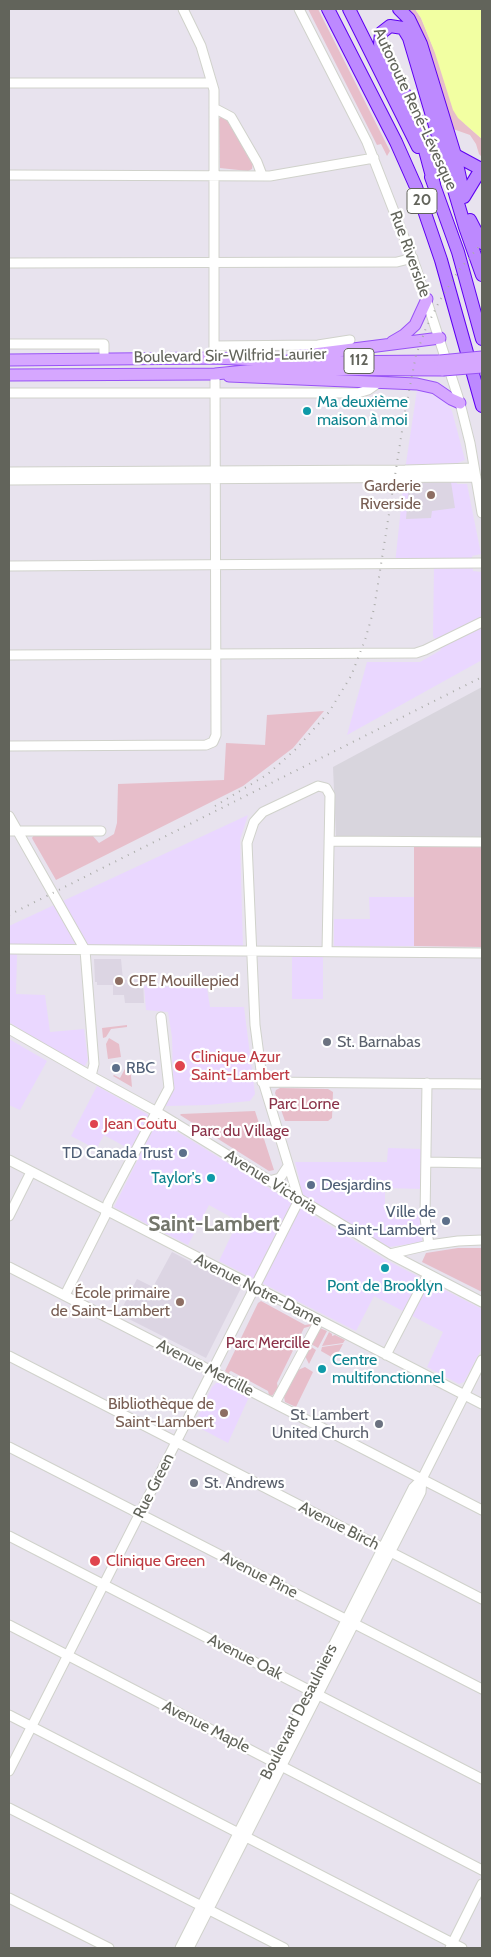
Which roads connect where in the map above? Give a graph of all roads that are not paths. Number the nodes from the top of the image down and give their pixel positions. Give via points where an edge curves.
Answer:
1 (183, 9) edge
2 (299, 9) edge
3 (328, 9) edge
4 (349, 9) edge
5 (399, 9) edge
6 (212, 82) junction
7 (9, 83) edge
8 (214, 108) junction
9 (455, 155) junction
10 (374, 158) junction
11 (9, 175) edge
12 (214, 176) junction
13 (262, 176) junction
14 (434, 184) junction
15 (464, 197) junction
16 (482, 243) edge
17 (413, 258) junction
18 (214, 262) junction
19 (9, 263) edge
20 (482, 275) edge
21 (427, 299) junction
22 (440, 338) junction
23 (482, 339) edge
24 (350, 340) dead end
25 (9, 344) edge
26 (386, 345) junction
27 (214, 346) junction
28 (482, 357) edge
29 (214, 358) junction
30 (104, 359) junction
31 (276, 359) junction
32 (9, 360) edge
33 (442, 366) junction
34 (482, 367) edge
35 (322, 371) junction
36 (184, 374) junction
37 (214, 374) junction
38 (9, 375) edge
39 (267, 378) junction
40 (378, 383) junction
41 (214, 392) junction
42 (9, 393) edge
43 (460, 403) junction
44 (482, 406) edge
45 (9, 472) edge
46 (475, 472) junction
47 (214, 475) junction
48 (9, 480) edge
49 (482, 513) edge
50 (482, 563) edge
51 (215, 564) junction
52 (9, 566) edge
53 (482, 622) edge
54 (9, 655) edge
55 (216, 655) junction
56 (9, 746) edge
57 (9, 816) edge
58 (12, 831) edge
59 (101, 831) dead end
60 (329, 841) junction
61 (482, 842) edge
62 (9, 949) edge
63 (85, 950) junction
64 (251, 951) junction
65 (327, 952) junction
66 (482, 953) edge
67 (161, 1017) dead end
68 (9, 1029) edge
69 (90, 1076) junction
70 (262, 1082) junction
71 (427, 1083) junction
72 (482, 1084) edge
73 (157, 1112) junction
74 (9, 1160) edge
75 (426, 1162) junction
76 (482, 1163) edge
77 (288, 1166) junction
78 (32, 1172) junction
79 (269, 1181) junction
80 (299, 1200) junction
81 (106, 1212) junction
82 (9, 1216) edge
83 (482, 1240) edge
84 (429, 1245) junction
85 (390, 1254) junction
86 (9, 1267) edge
87 (428, 1274) junction
88 (254, 1288) junction
89 (65, 1294) junction
90 (482, 1302) edge
91 (319, 1320) junction
92 (386, 1355) junction
93 (9, 1356) edge
94 (482, 1360) edge
95 (212, 1371) junction
96 (465, 1396) junction
97 (275, 1403) junction
98 (482, 1404) edge
99 (176, 1442) junction
100 (9, 1447) edge
101 (422, 1479) junction
102 (482, 1510) edge
103 (140, 1514) junction
104 (9, 1536) edge
105 (386, 1550) junction
106 (104, 1585) junction
107 (482, 1599) edge
108 (350, 1622) junction
109 (9, 1625) edge
110 (68, 1655) junction
111 (482, 1689) edge
112 (314, 1692) junction
113 (9, 1715) edge
114 (32, 1727) junction
115 (278, 1764) junction
116 (9, 1772) edge
117 (482, 1779) edge
118 (9, 1808) edge
119 (242, 1835) junction
120 (482, 1870) edge
121 (482, 1884) edge
122 (9, 1898) edge
123 (205, 1908) junction
124 (452, 1946) edge
125 (109, 1948) edge
126 (180, 1948) edge
127 (189, 1948) edge
128 (284, 1948) edge
129 (462, 1948) edge

1 - 6 street via 201,46
2 - 10 street, Rue Riverside
3 - 44 highway, Autoroute René-Lévesque / 20 via 416,188 441,260
4 - 14 highway, Autoroute René-Lévesque / 20
5 - 9 highway via 409,19 421,44
6 - 7 street
6 - 8 street
8 - 12 street
8 - 13 street via 231,117
9 - 15 highway
9 - 15 highway via 480,170
10 - 13 street
10 - 17 street, Rue Riverside
11 - 12 street
12 - 13 street
12 - 18 street
14 - 20 highway via 416,117 380,44 381,33 390,26 403,28 410,38
14 - 23 highway, Autoroute René-Lévesque / 20 via 458,252
15 - 16 highway via 470,222
17 - 18 street via 400,262
17 - 21 street, Rue Riverside
18 - 19 street
18 - 27 street
21 - 22 street, Rue Riverside
21 - 26 main road via 410,330
22 - 26 main road
22 - 43 street, Rue Riverside
24 - 27 street via 318,345
25 - 30 street via 104,344
26 - 31 main road
27 - 29 street
28 - 33 main road, Boulevard Sir-Wilfrid-Laurier / 112, bridge
29 - 30 main road, Boulevard Sir-Wilfrid-Laurier / 112
29 - 31 main road, Boulevard Sir-Wilfrid-Laurier / 112
29 - 36 main road via 209,365
30 - 32 main road, Boulevard Sir-Wilfrid-Laurier / 112
31 - 33 main road, Boulevard Sir-Wilfrid-Laurier / 112
33 - 34 main road, Boulevard Sir-Wilfrid-Laurier / 112, bridge
33 - 35 main road, Boulevard Sir-Wilfrid-Laurier / 112
35 - 37 main road, Boulevard Sir-Wilfrid-Laurier / 112 via 247,370
35 - 39 main road
36 - 37 main road, Boulevard Sir-Wilfrid-Laurier / 112
36 - 38 main road, Boulevard Sir-Wilfrid-Laurier / 112
37 - 39 main road
37 - 41 street
39 - 40 main road
40 - 41 street via 362,393
40 - 43 main road via 426,386
41 - 42 street
41 - 47 street
43 - 46 street, Rue Riverside
45 - 47 street
46 - 47 street
46 - 49 street, Rue Riverside
47 - 48 street
47 - 51 street
50 - 51 street
51 - 52 street
51 - 55 street
53 - 55 street via 416,653
54 - 55 street
55 - 56 street via 216,735 213,742 206,745
57 - 58 street
58 - 59 street
58 - 63 street via 20,834
60 - 61 street
60 - 64 street via 330,795 326,788 311,788 281,802 263,812 254,822 247,843
60 - 65 street
62 - 63 street
63 - 64 street
63 - 69 street via 94,1064
64 - 65 street
64 - 70 street
65 - 66 street
67 - 73 street via 168,1088
68 - 69 street, Avenue Victoria
69 - 73 street, Avenue Victoria
70 - 71 street
70 - 77 street
71 - 72 street
71 - 75 street
73 - 79 street, Avenue Victoria
73 - 81 street
74 - 78 street, Avenue Notre-Dame
75 - 76 street
75 - 84 street via 425,1218
77 - 79 street via 280,1178
77 - 80 street
78 - 81 street, Avenue Notre-Dame
78 - 82 street
79 - 80 street, Avenue Victoria
80 - 85 street, Avenue Victoria
80 - 88 street, Rue Green
81 - 88 street, Avenue Notre-Dame
81 - 89 street
83 - 84 street
84 - 85 street
85 - 87 street, Avenue Victoria
86 - 89 street, Avenue Mercille
87 - 90 street, Avenue Victoria
87 - 92 street
88 - 91 street, Avenue Notre-Dame
88 - 95 street, Rue Green
89 - 95 street, Avenue Mercille
91 - 92 street, Avenue Notre-Dame
91 - 97 street
92 - 96 street, Avenue Notre-Dame
93 - 99 street, Avenue Birch
94 - 96 street, Boulevard Desaulniers
95 - 97 street, Avenue Mercille
95 - 99 street, Rue Green
96 - 98 street, Avenue Notre-Dame
96 - 101 street, Boulevard Desaulniers
97 - 101 street, Avenue Mercille
99 - 103 street, Rue Green
99 - 105 street, Avenue Birch
100 - 103 street, Avenue Pine
101 - 102 street, Avenue Mercille
101 - 105 street, Boulevard Desaulniers via 413,1488
103 - 106 street, Rue Green
103 - 108 street, Avenue Pine
104 - 106 street, Avenue Oak
105 - 107 street, Avenue Birch
105 - 108 street, Boulevard Desaulniers
106 - 110 street, Rue Green
106 - 112 street, Avenue Oak
108 - 111 street, Avenue Pine
108 - 112 street, Boulevard Desaulniers
109 - 110 street, Avenue Maple
110 - 114 street, Rue Green
110 - 115 street, Avenue Maple
112 - 115 street, Boulevard Desaulniers
112 - 117 street, Avenue Oak
113 - 114 street
114 - 116 street, Rue Green
114 - 119 street
115 - 119 street, Boulevard Desaulniers
115 - 120 street, Avenue Maple
118 - 123 street
119 - 123 street, Boulevard Desaulniers
119 - 124 street
121 - 124 street
122 - 125 street
123 - 126 street, Boulevard Desaulniers
123 - 127 street, Boulevard Desaulniers
123 - 128 street
124 - 129 street

